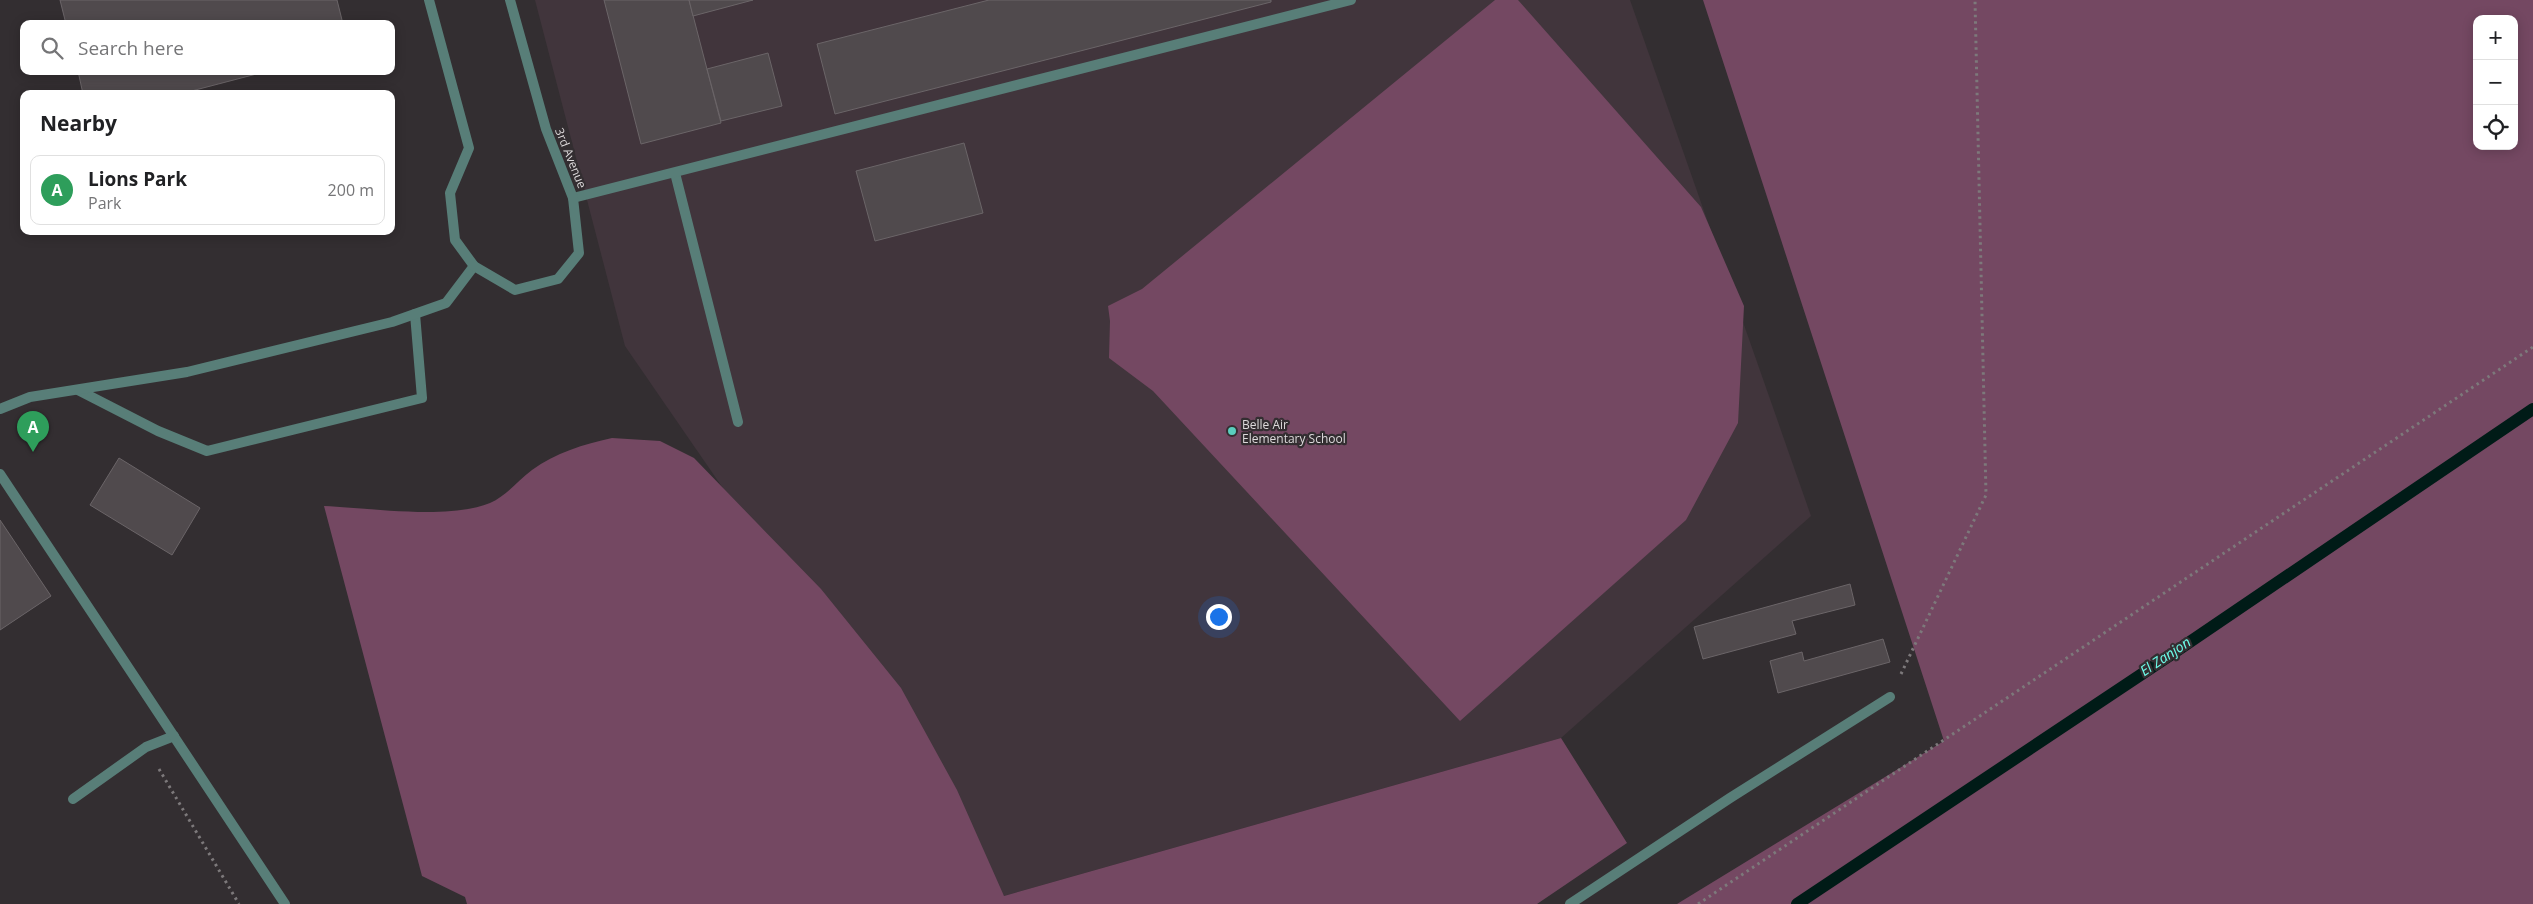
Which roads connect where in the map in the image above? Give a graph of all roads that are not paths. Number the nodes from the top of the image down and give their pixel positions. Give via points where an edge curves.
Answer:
1 (429, 0) edge
2 (510, 0) edge
3 (1351, 0) edge
4 (675, 173) junction
5 (573, 198) junction
6 (474, 266) junction
7 (416, 314) junction
8 (78, 390) junction
9 (0, 409) edge
10 (738, 422) dead end
11 (0, 474) edge
12 (1890, 698) road end
13 (174, 736) junction
14 (73, 798) dead end
15 (285, 904) edge
16 (1570, 904) edge

1 - 6 street, 3rd Avenue via 469,148 450,193 454,240
2 - 5 street, 3rd Avenue via 546,130
3 - 4 street
4 - 5 street
4 - 10 street
5 - 6 street, 3rd Avenue via 579,253 558,279 515,290
6 - 7 street via 446,303
7 - 8 street via 187,372
7 - 8 street via 422,398 207,451 158,431
8 - 9 street via 30,397
11 - 13 street
12 - 16 street via 1730,798
13 - 14 street via 146,747
13 - 15 street

